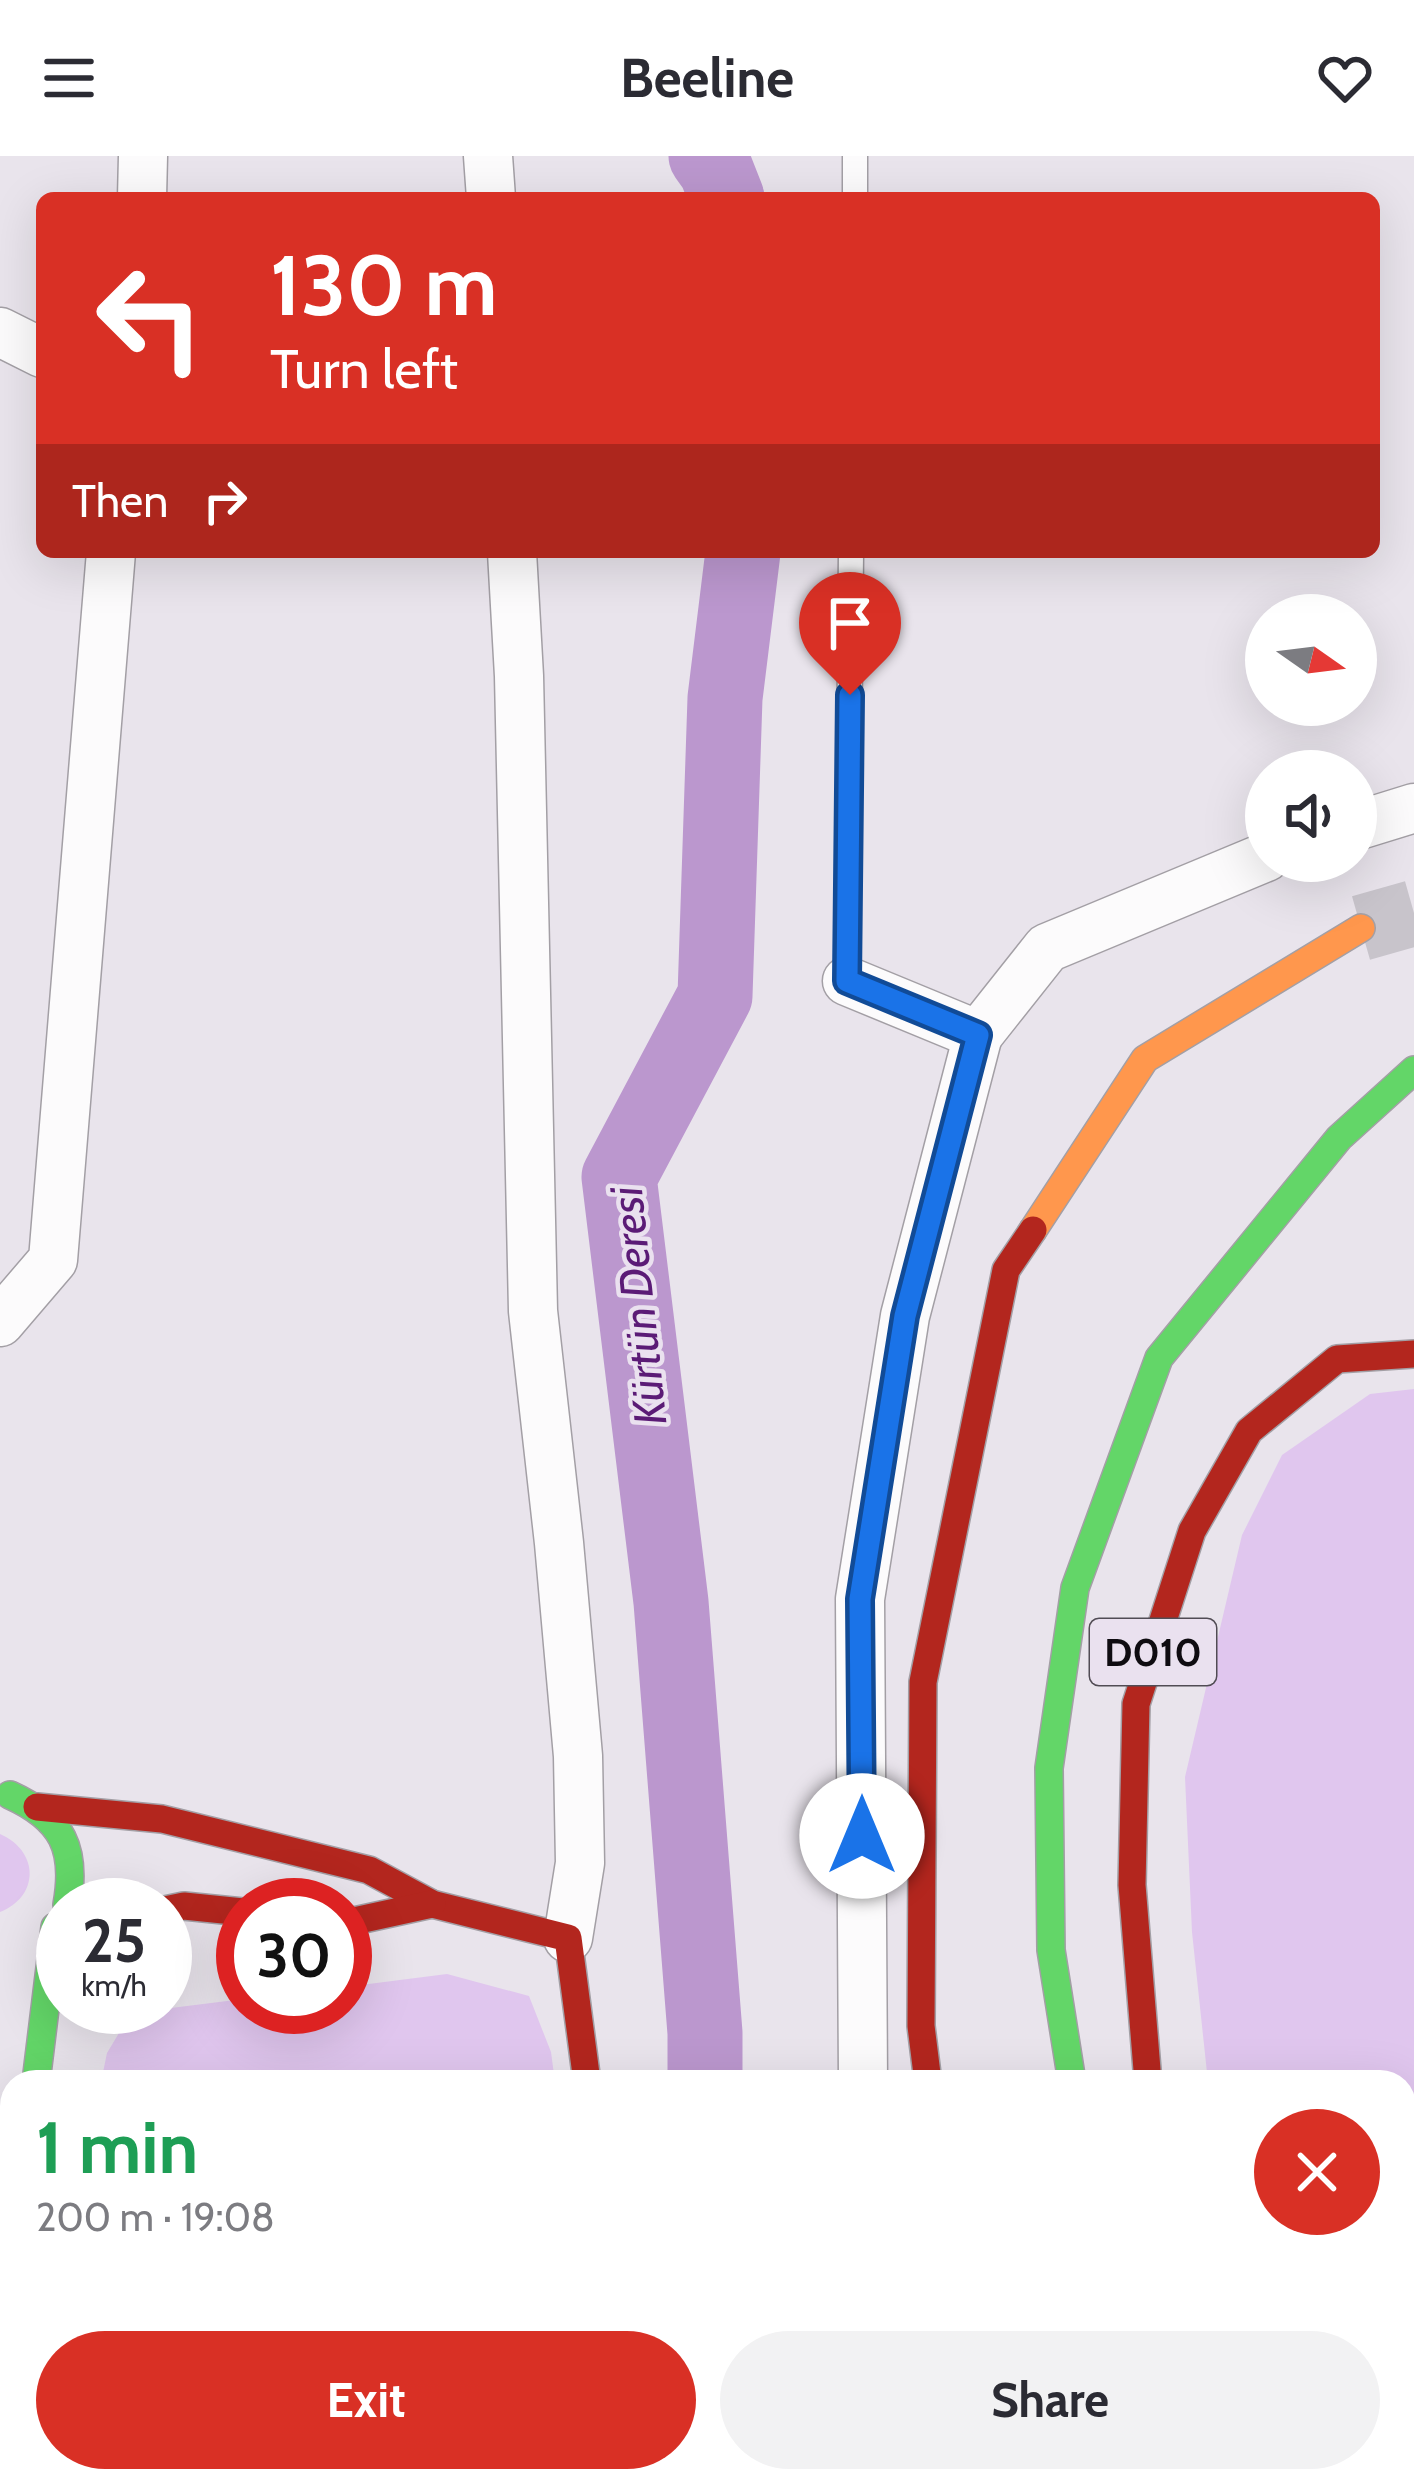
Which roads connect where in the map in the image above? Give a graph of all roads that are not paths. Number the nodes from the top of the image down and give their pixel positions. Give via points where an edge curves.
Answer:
1 (142, 156) edge
2 (488, 156) edge
3 (855, 156) edge
4 (142, 192) edge
5 (491, 192) edge
6 (855, 192) edge
7 (0, 332) edge
8 (36, 350) edge
9 (112, 558) edge
10 (512, 558) edge
11 (851, 558) edge
12 (1414, 808) edge
13 (1377, 819) edge
14 (1245, 866) edge
15 (1361, 928) tunnel mouth
16 (847, 981) joint
17 (978, 1035) junction
18 (1414, 1070) edge
19 (0, 1322) edge
20 (1414, 1354) edge
21 (0, 1794) edge
22 (37, 1807) junction
23 (74, 1878) edge
24 (432, 1904) junction
25 (372, 1917) edge
26 (568, 1938) junction
27 (36, 1944) edge
28 (22, 1951) dead end
29 (44, 2034) edge
30 (38, 2070) edge
31 (585, 2070) edge
32 (863, 2070) edge
33 (926, 2070) edge
34 (1070, 2070) edge
35 (1147, 2070) edge

1 - 4 street
2 - 5 street
3 - 6 lane
7 - 8 street
9 - 19 street via 53,1260
10 - 26 street via 533,1311 578,1756 580,1863
11 - 16 lane
12 - 13 street
14 - 17 street via 1047,948
15 - 33 main road via 1145,1059 1006,1270 923,1682
16 - 17 street
17 - 32 street via 905,1316 860,1599
18 - 34 main road via 1340,1138 1160,1358 1075,1588 1049,1768 1051,1950
20 - 35 main road, D010 via 1337,1359 1249,1432 1192,1531 1136,1704 1132,1885
21 - 22 main road
22 - 23 main road via 70,1850
22 - 24 main road via 162,1820 346,1864
24 - 25 main road
24 - 26 main road
26 - 31 main road
27 - 28 main road
29 - 30 main road

